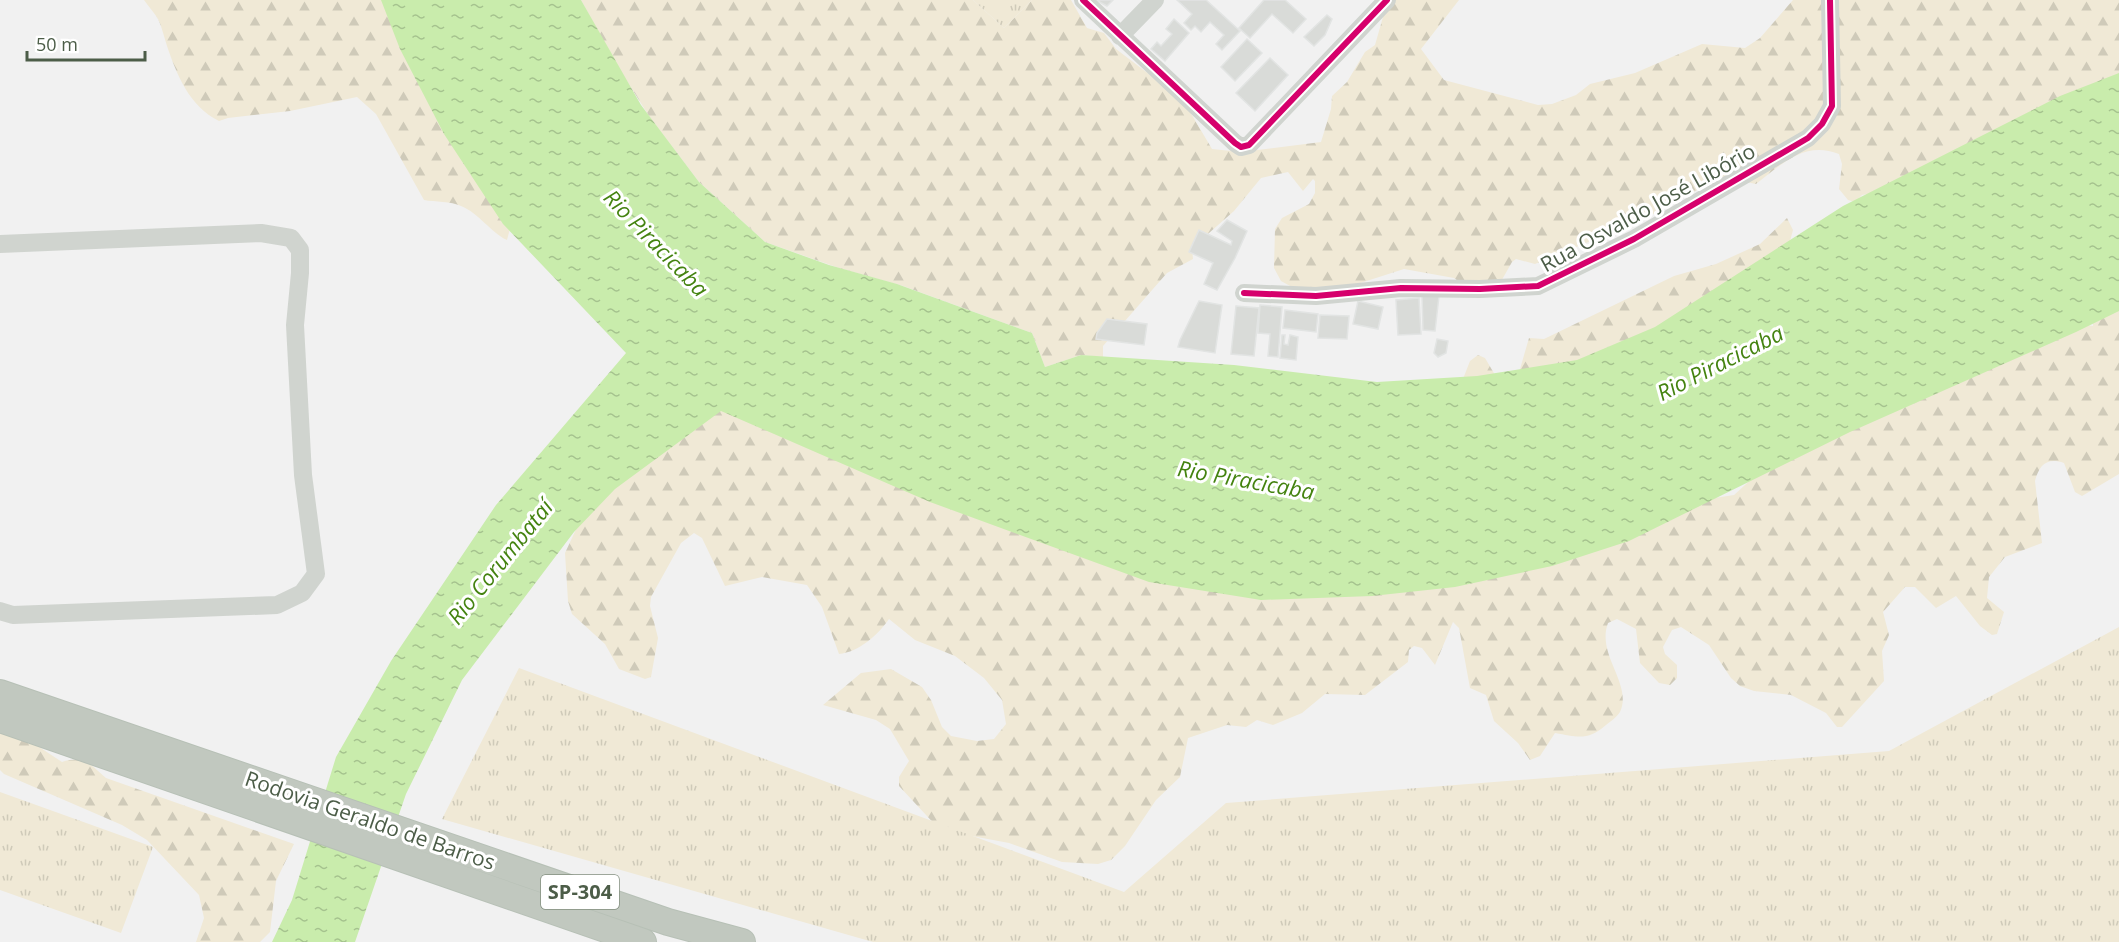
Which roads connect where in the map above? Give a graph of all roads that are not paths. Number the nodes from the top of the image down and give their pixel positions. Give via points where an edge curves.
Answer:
1 (1083, 0) edge
2 (1155, 0) edge
3 (1387, 0) edge
4 (1830, 0) edge
5 (1120, 36) junction
6 (0, 244) edge
7 (1244, 293) dead end
8 (0, 611) edge
9 (0, 693) edge
10 (0, 719) edge
11 (272, 801) junction
12 (643, 942) edge
13 (742, 942) edge

1 - 5 street
2 - 5 street
3 - 5 street via 1249,145 1241,147
4 - 7 street, Rua Osvaldo José Libório via 1832,106 1822,124 1808,138 1634,239 1538,286 1401,288 1316,296
6 - 8 street via 261,233 291,238 300,250 295,325 303,476 316,574 302,593 277,605 13,615
9 - 11 highway, Rodovia Geraldo de Barros / SP-304
10 - 11 highway, Rodovia Geraldo de Barros / SP-304
11 - 12 highway, Rodovia Geraldo de Barros / SP-304 via 411,862
11 - 13 highway, Rodovia Geraldo de Barros / SP-304 via 419,837 668,922

